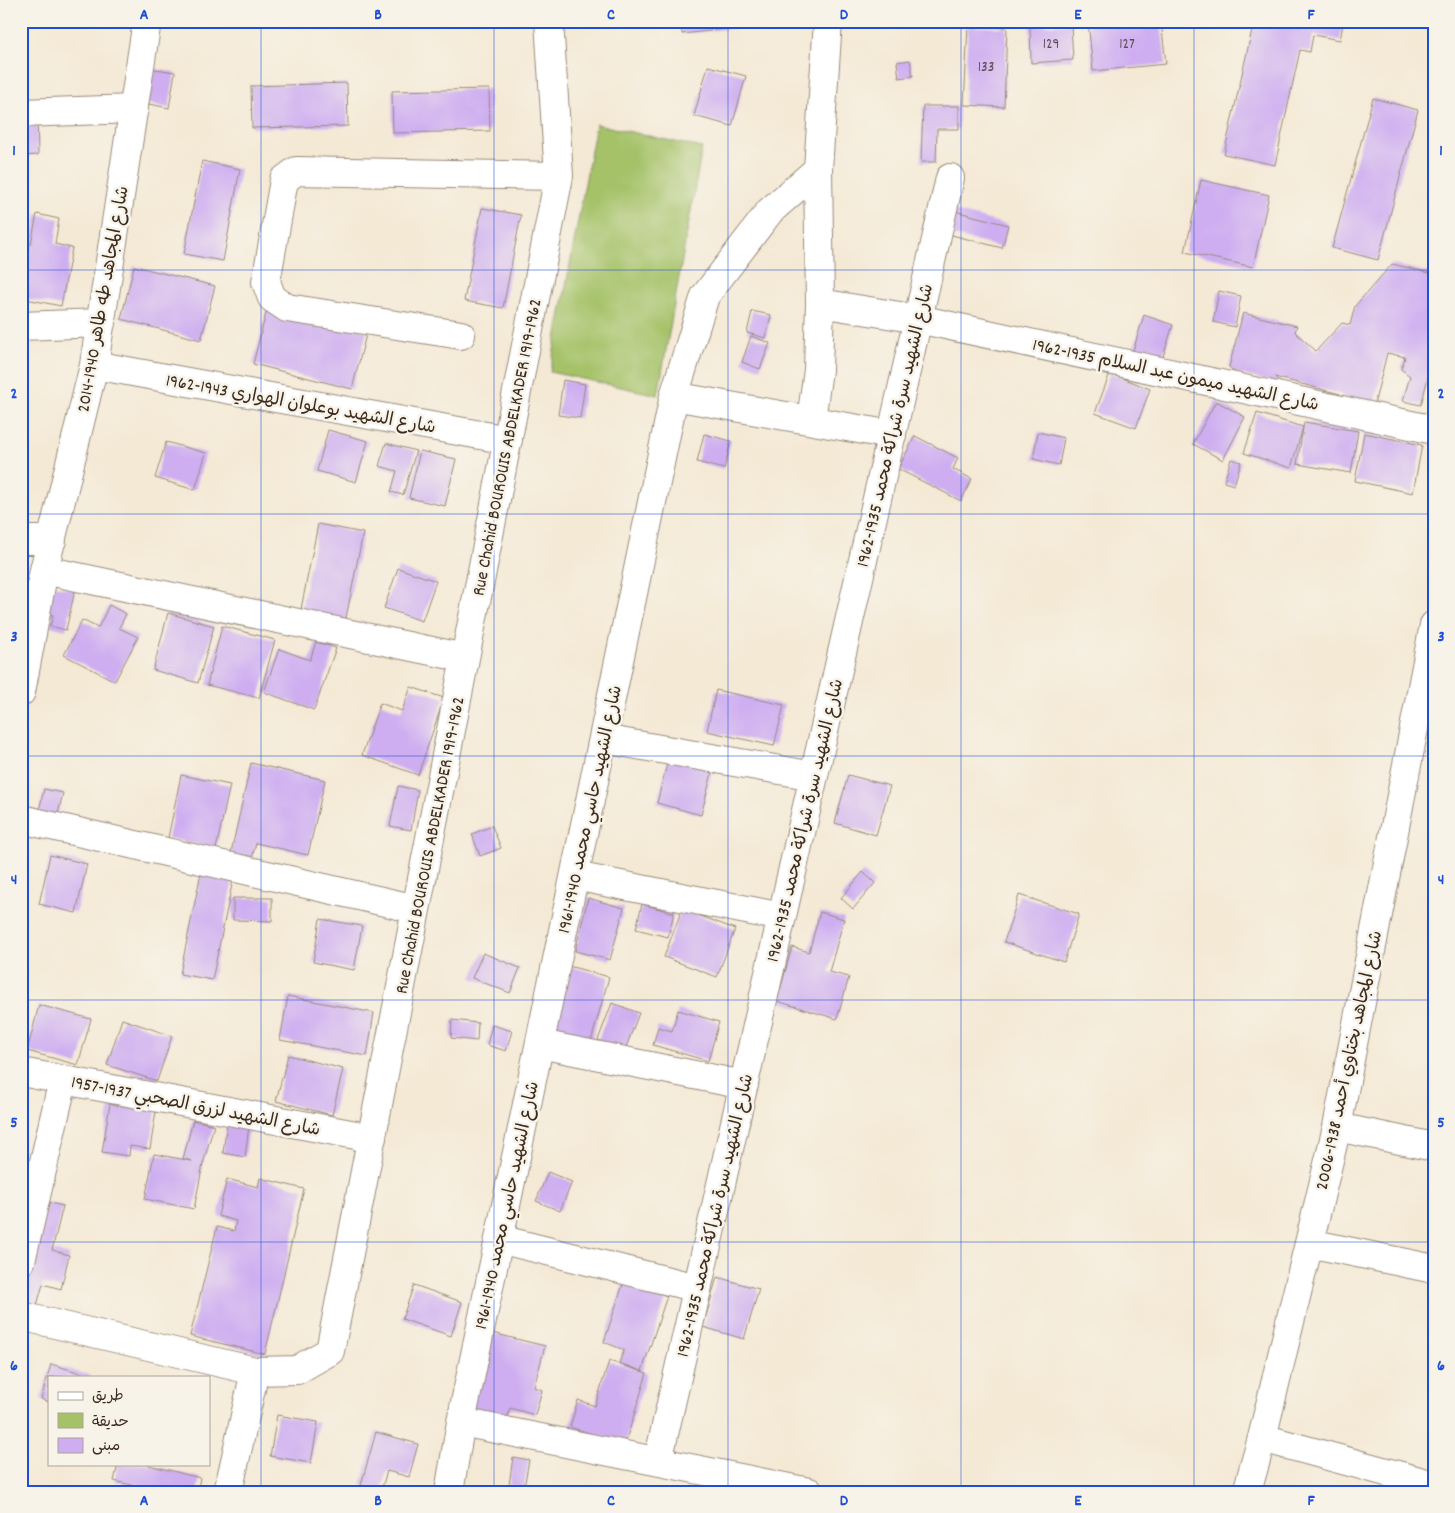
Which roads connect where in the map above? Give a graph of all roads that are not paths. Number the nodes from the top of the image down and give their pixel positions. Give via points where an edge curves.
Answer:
1 (147, 21) edge
2 (549, 21) edge
3 (828, 21) edge
4 (134, 109) junction
5 (21, 113) edge
6 (818, 169) junction
7 (559, 176) junction
8 (950, 178) dead end
9 (820, 303) junction
10 (918, 319) junction
11 (101, 323) junction
12 (21, 326) edge
13 (461, 335) dead end
14 (94, 365) junction
15 (674, 396) junction
16 (811, 420) junction
17 (1434, 430) edge
18 (892, 434) junction
19 (508, 440) junction
20 (21, 540) edge
21 (52, 540) junction
22 (44, 570) junction
23 (1434, 625) edge
24 (466, 658) junction
25 (21, 692) edge
26 (603, 739) junction
27 (814, 776) junction
28 (21, 819) edge
29 (575, 876) junction
30 (416, 908) junction
31 (782, 917) junction
32 (540, 1044) junction
33 (21, 1072) edge
34 (63, 1080) junction
35 (744, 1085) junction
36 (1337, 1127) junction
37 (372, 1138) junction
38 (1434, 1147) edge
39 (499, 1239) junction
40 (1309, 1243) junction
41 (21, 1261) edge
42 (1434, 1270) edge
43 (697, 1288) junction
44 (21, 1316) edge
45 (255, 1371) junction
46 (461, 1422) junction
47 (1262, 1438) junction
48 (658, 1462) junction
49 (1434, 1485) edge
50 (796, 1491) edge
51 (228, 1492) edge
52 (449, 1492) edge
53 (1247, 1492) edge

1 - 4 street, شارع المجاهد طه طاهر 1940-2014
2 - 7 street, Rue Chahid BOUROUIS ABDELKADER 1919-1962
3 - 6 street
4 - 5 street
4 - 11 street, شارع المجاهد طه طاهر 1940-2014
6 - 9 street
6 - 15 street, شارع الشهيد حاسي محمد 1940-1961 via 770,211 705,296
7 - 13 street via 296,171 284,180 266,282 272,298 287,308
7 - 19 street, Rue Chahid BOUROUIS ABDELKADER 1919-1962
8 - 10 street, شارع الشهيد سرة شراكة محمد 1935-1962
9 - 10 street, شارع الشهيد ميمون عبد السلام 1935-1962
9 - 16 street via 818,370
10 - 17 street, شارع الشهيد ميمون عبد السلام 1935-1962
10 - 18 street, شارع الشهيد سرة شراكة محمد 1935-1962
11 - 12 street
11 - 14 street, شارع المجاهد طه طاهر 1940-2014
14 - 19 street, شارع الشهيد بوعلوان الهواري 1943-1962
14 - 21 street, شارع المجاهد طه طاهر 1940-2014
15 - 16 street
15 - 26 street, شارع الشهيد حاسي محمد 1940-1961
16 - 18 street
18 - 27 street, شارع الشهيد سرة شراكة محمد 1935-1962
19 - 24 street, Rue Chahid BOUROUIS ABDELKADER 1919-1962
20 - 21 street
21 - 22 street, شارع المجاهد طه طاهر 1940-2014
22 - 24 street
22 - 25 street, شارع المجاهد طه طاهر 1940-2014
23 - 36 street, شارع المجاهد بختاوي أحمد 1938-2006
24 - 30 street, Rue Chahid BOUROUIS ABDELKADER 1919-1962
26 - 27 street
26 - 29 street, شارع الشهيد حاسي محمد 1940-1961
27 - 31 street, شارع الشهيد سرة شراكة محمد 1935-1962
28 - 30 street
29 - 31 street
29 - 32 street, شارع الشهيد حاسي محمد 1940-1961
30 - 37 street, Rue Chahid BOUROUIS ABDELKADER 1919-1962
31 - 35 street, شارع الشهيد سرة شراكة محمد 1935-1962
32 - 35 street
32 - 39 street, شارع الشهيد حاسي محمد 1940-1961
33 - 34 street, شارع الشهيد لزرق الصحبي 1937-1957
34 - 37 street, شارع الشهيد لزرق الصحبي 1937-1957
34 - 41 street
35 - 43 street, شارع الشهيد سرة شراكة محمد 1935-1962
36 - 38 street
36 - 40 street, شارع المجاهد بختاوي أحمد 1938-2006
37 - 45 street, Rue Chahid BOUROUIS ABDELKADER 1919-1962 via 330,1351 297,1370
39 - 43 street
39 - 46 street, شارع الشهيد حاسي محمد 1940-1961
40 - 42 street
40 - 47 street, شارع المجاهد بختاوي أحمد 1938-2006
43 - 48 street, شارع الشهيد سرة شراكة محمد 1935-1962
44 - 45 street, Rue Chahid BOUROUIS ABDELKADER 1919-1962
45 - 51 street
46 - 48 street
46 - 52 street, شارع الشهيد حاسي محمد 1940-1961
47 - 49 street
47 - 53 street, شارع المجاهد بختاوي أحمد 1938-2006
48 - 50 street

